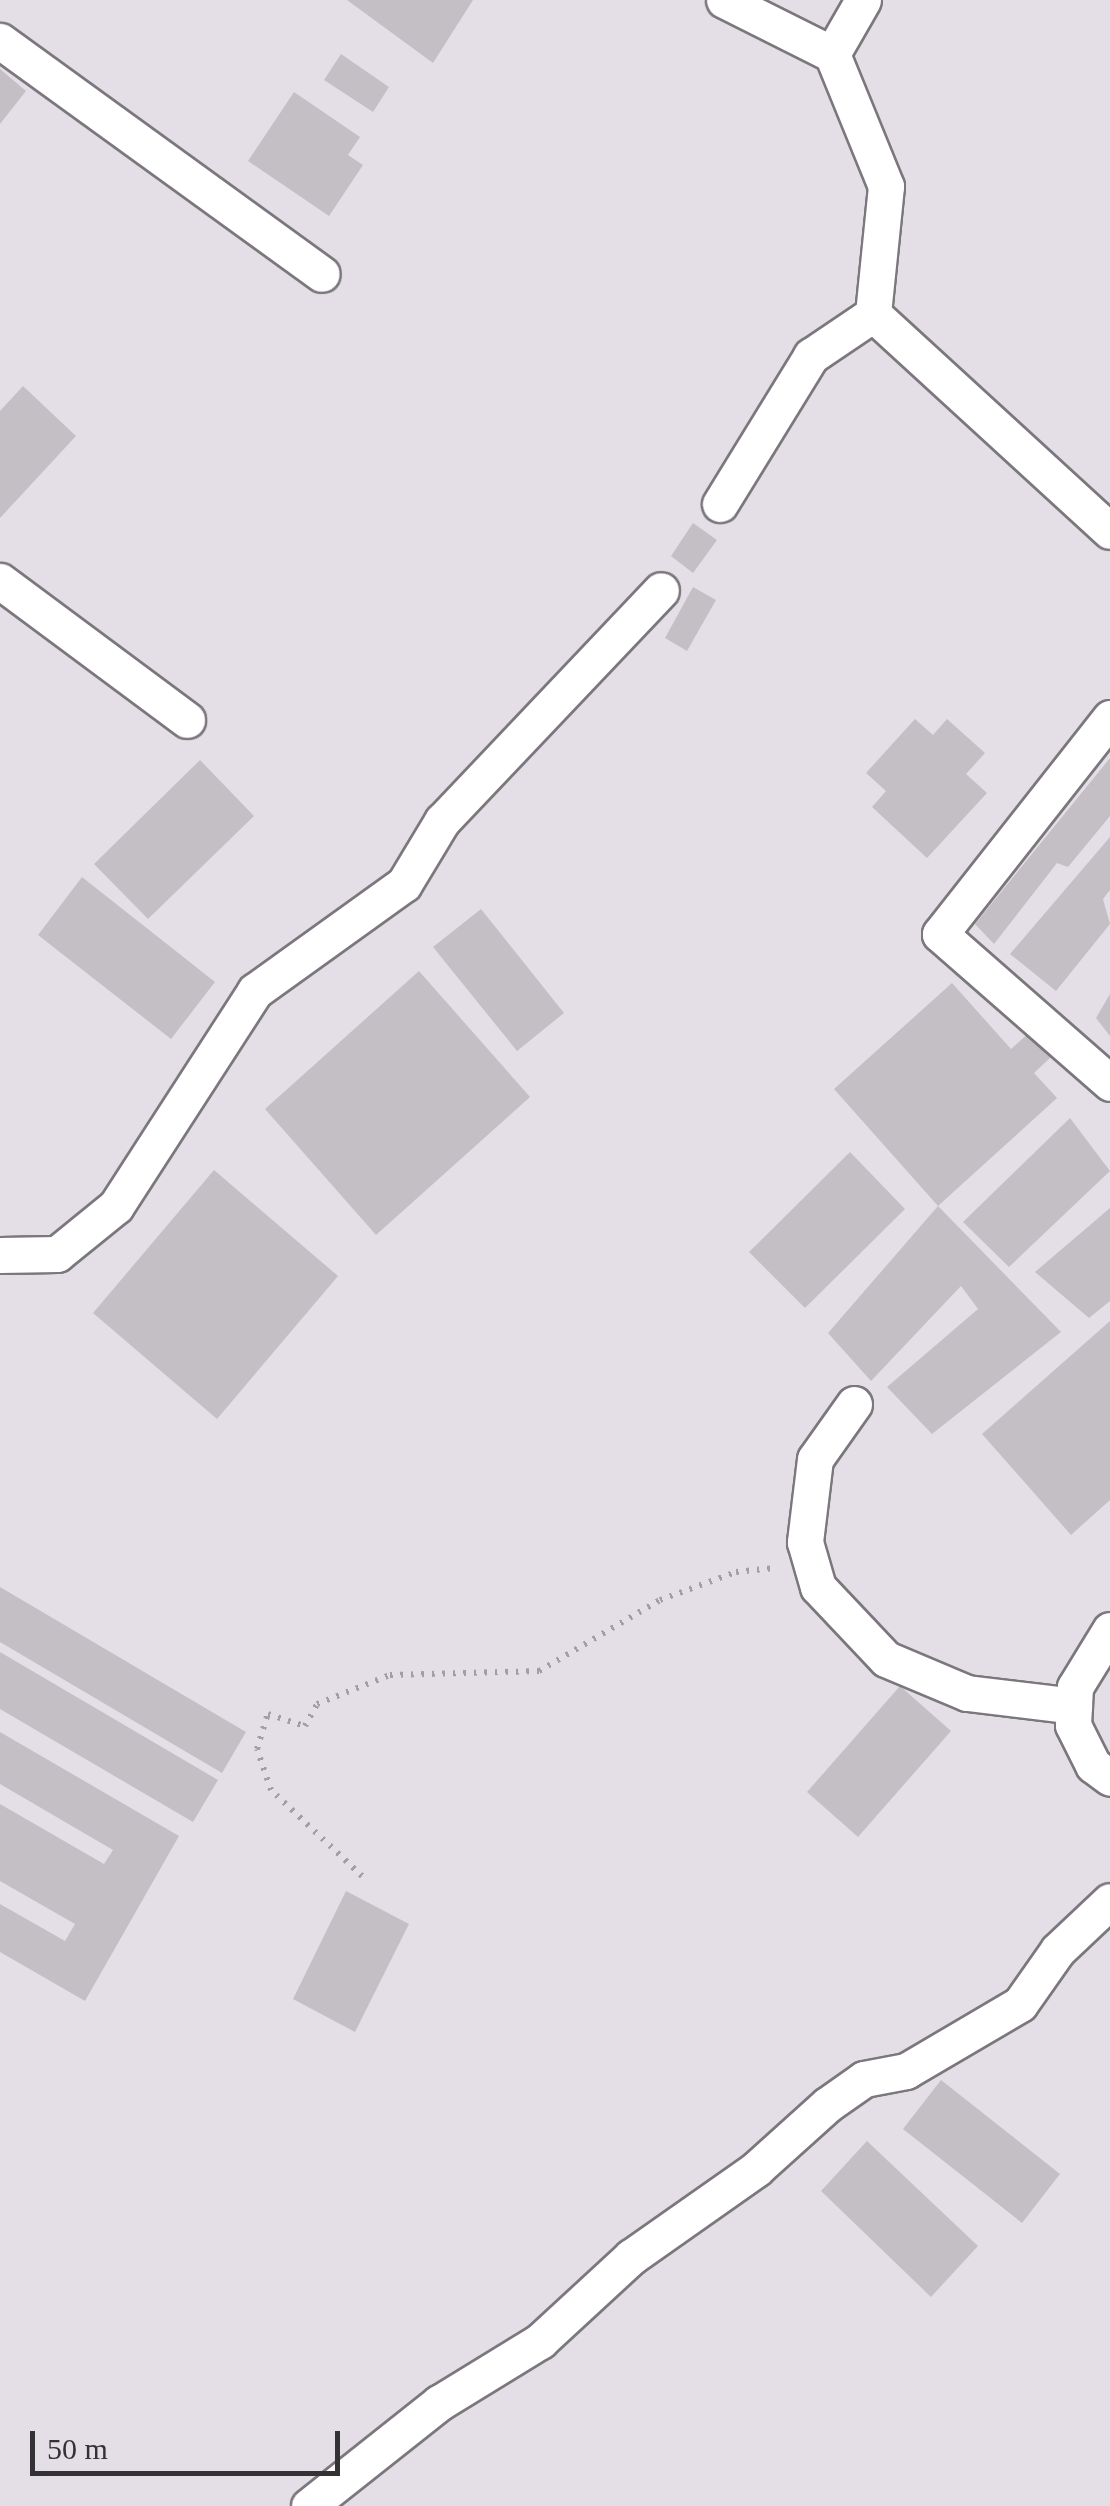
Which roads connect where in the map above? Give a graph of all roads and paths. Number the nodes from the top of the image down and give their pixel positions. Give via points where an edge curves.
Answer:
1 (724, 0) edge
2 (864, 0) edge
3 (0, 41) edge
4 (832, 54) junction
5 (322, 274) dead end
6 (874, 314) junction
7 (720, 504) dead end
8 (1110, 530) edge
9 (0, 581) edge
10 (661, 590) dead end
11 (1110, 718) edge
12 (187, 720) dead end
13 (1110, 1083) edge
14 (0, 1255) edge
15 (854, 1404) dead end
16 (812, 1564) junction
17 (1110, 1630) edge
18 (1074, 1706) junction
19 (1110, 1778) edge
20 (362, 1876) dead end
21 (1110, 1901) edge
22 (308, 2506) edge

1 - 4 street
2 - 4 street
3 - 5 street
4 - 6 street via 886,186
6 - 7 street via 811,356
6 - 8 street
9 - 12 street
10 - 14 street via 442,821 404,884 255,991 116,1206 57,1254
11 - 13 street via 940,934
15 - 16 street via 815,1459 805,1542
16 - 18 street via 818,1587 886,1659 967,1693
16 - 20 path via 736,1572 660,1600 539,1671 390,1675 317,1704 305,1726 268,1714 257,1749 271,1790
17 - 18 street via 1075,1687
18 - 19 street via 1086,1751
21 - 22 street via 1058,1950 1020,2004 906,2071 864,2080 827,2106 756,2169 631,2257 540,2341 439,2403

